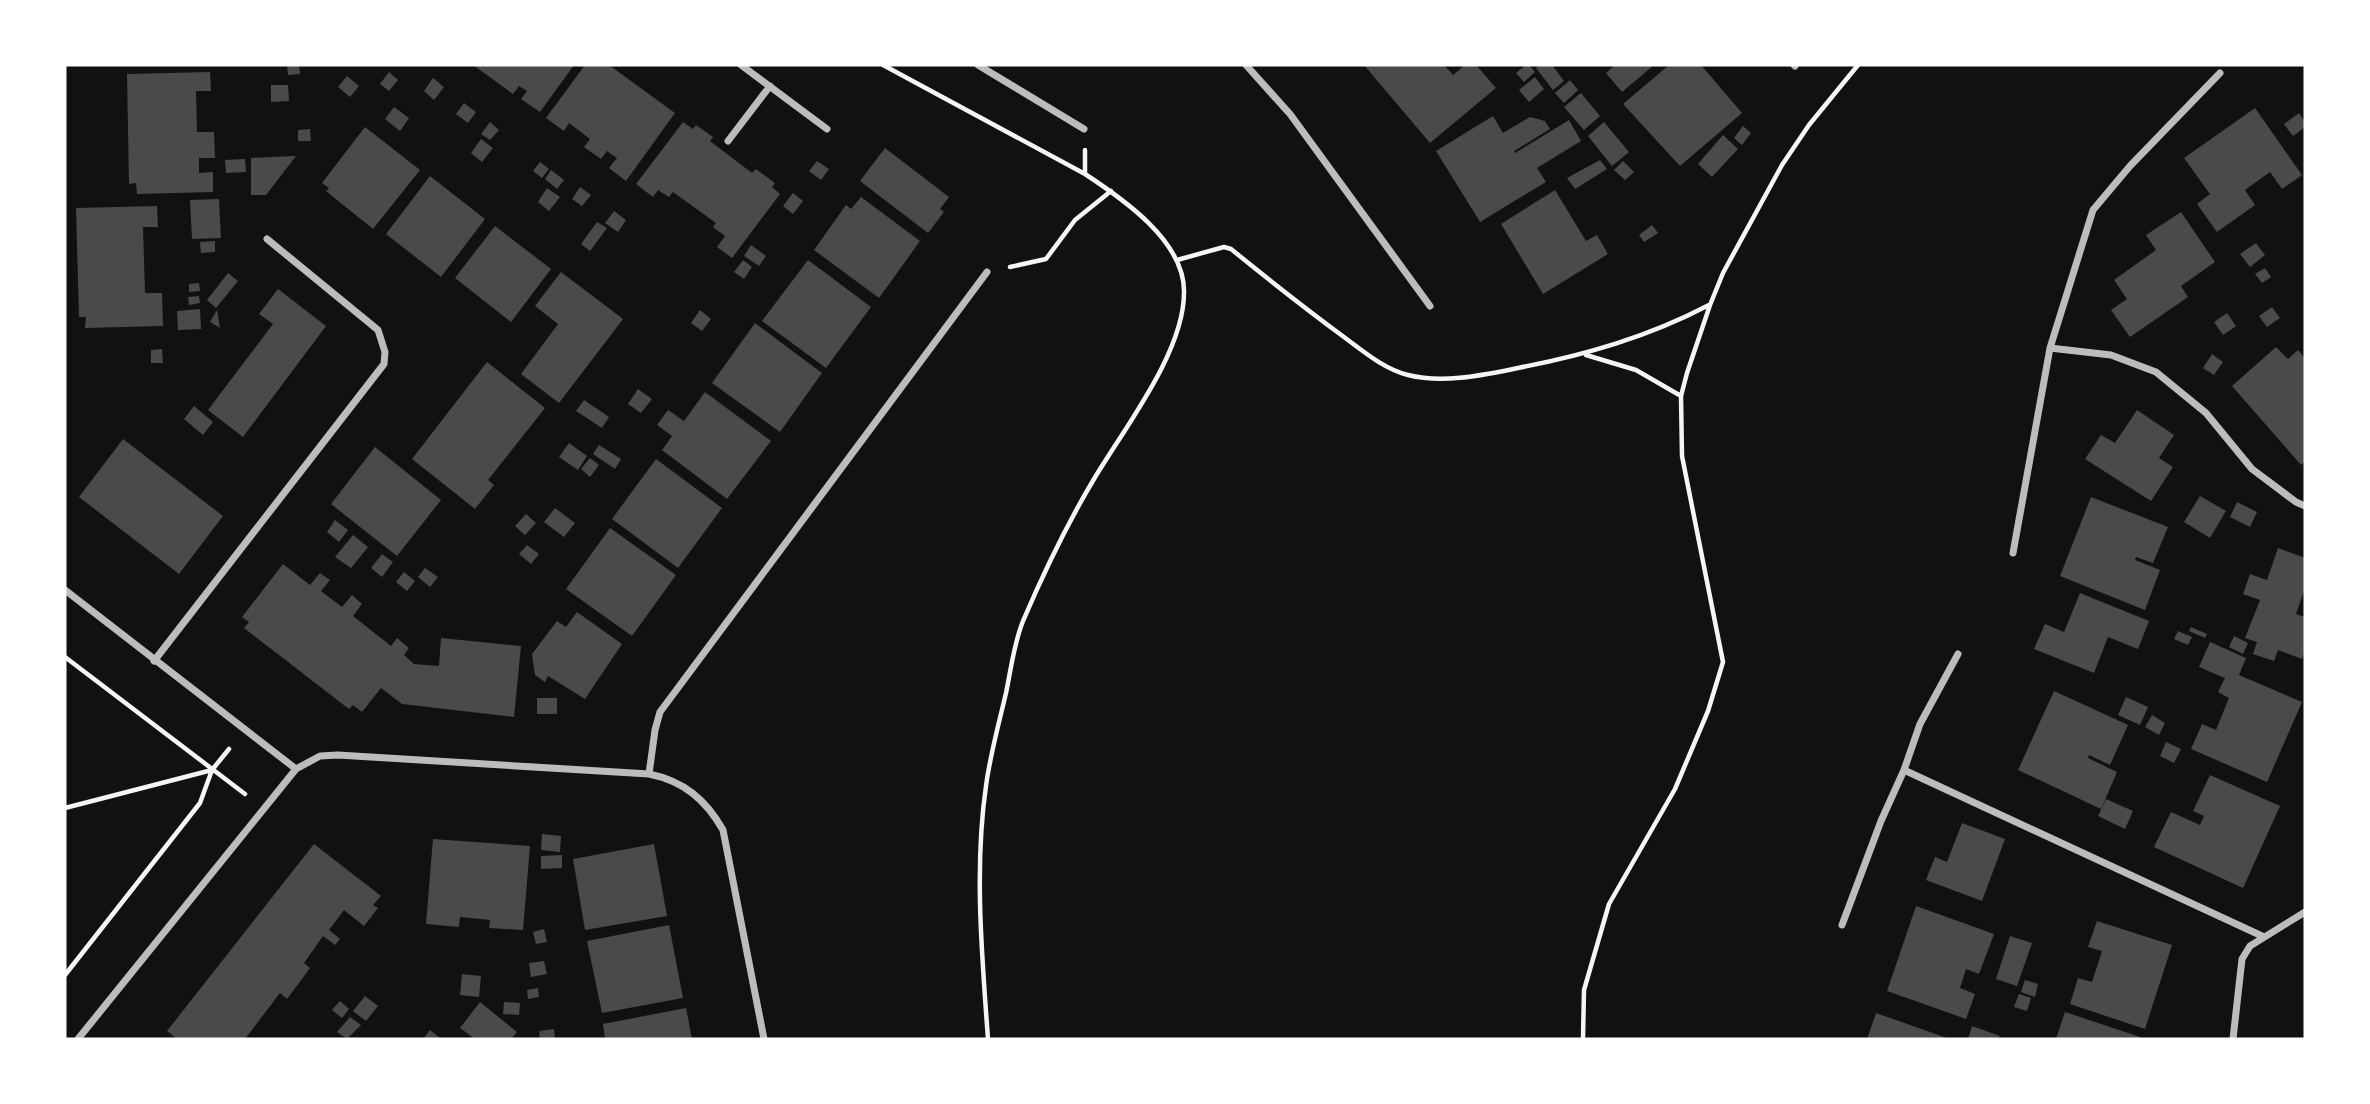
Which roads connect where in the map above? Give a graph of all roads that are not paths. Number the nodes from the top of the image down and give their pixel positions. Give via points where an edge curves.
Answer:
1 (741, 65) edge
2 (978, 65) edge
3 (1246, 65) edge
4 (2220, 73) dead end
5 (770, 86) junction
6 (827, 129) dead end
7 (1084, 129) road end
8 (728, 141) dead end
9 (267, 239) dead end
10 (987, 272) road end
11 (1430, 306) dead end
12 (2050, 348) junction
13 (2305, 506) edge
14 (2013, 553) dead end
15 (65, 590) edge
16 (1958, 654) dead end
17 (154, 660) junction
18 (296, 769) junction
19 (1904, 770) junction
20 (649, 774) junction
21 (2305, 912) edge
22 (1842, 925) dead end
23 (2262, 936) junction
24 (78, 1039) edge
25 (764, 1039) edge
26 (2233, 1039) edge

1 - 5 street
2 - 7 street
3 - 11 street via 1290,114
4 - 12 street via 2093,210
5 - 6 street
5 - 8 street
9 - 17 street via 378,330 386,352 384,364
10 - 20 street via 660,712
12 - 13 street via 2111,355 2156,372 2206,413 2252,469
12 - 14 street
15 - 17 street
16 - 19 street via 1920,724
17 - 18 street
18 - 20 street via 320,756 338,755
18 - 24 street
19 - 22 street
19 - 23 street
20 - 25 street via 692,791 723,830
21 - 23 street
23 - 26 street via 2242,959

